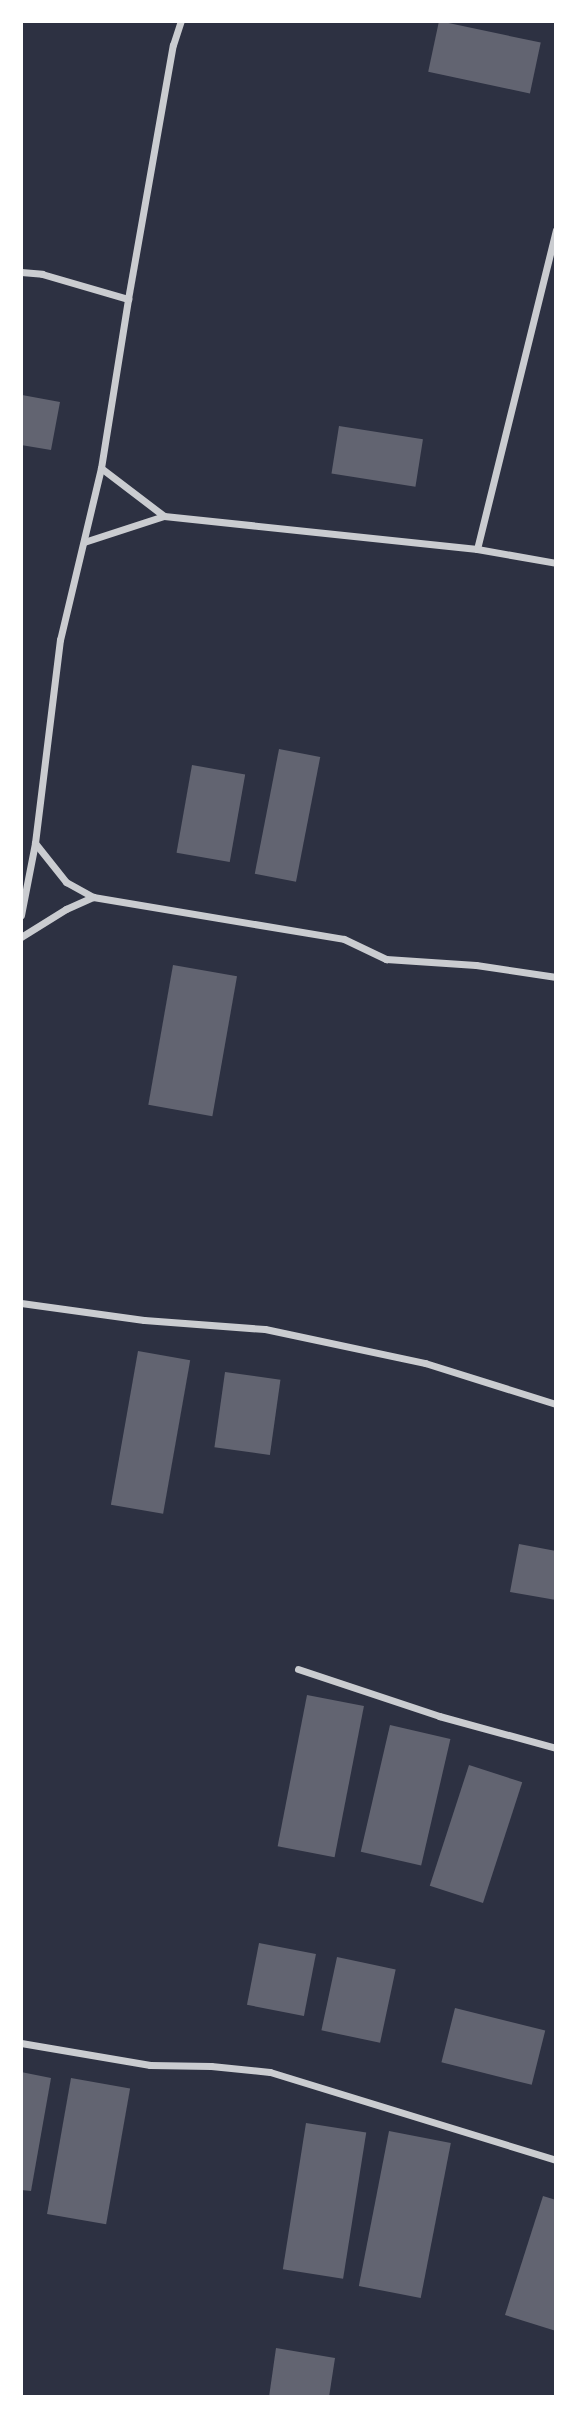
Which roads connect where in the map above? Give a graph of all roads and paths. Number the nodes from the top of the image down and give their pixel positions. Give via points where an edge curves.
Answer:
1 (181, 21) edge
2 (556, 230) edge
3 (21, 272) edge
4 (128, 299) junction
5 (101, 468) junction
6 (164, 516) junction
7 (84, 542) junction
8 (477, 549) junction
9 (556, 563) edge
10 (35, 843) junction
11 (93, 897) junction
12 (21, 915) edge
13 (21, 937) edge
14 (556, 977) edge
15 (21, 1303) edge
16 (556, 1404) edge
17 (298, 1670) dead end
18 (556, 1748) edge
19 (21, 2043) edge
20 (556, 2160) edge

1 - 4 street
2 - 8 street
3 - 4 street
4 - 5 street
5 - 6 street
5 - 7 street
6 - 7 street
6 - 8 street
7 - 10 street via 60,640
8 - 9 street
10 - 11 street via 66,882
10 - 12 street
11 - 13 street
11 - 14 street via 344,939 386,959 476,965
15 - 16 street via 144,1320 265,1329 425,1363
17 - 18 street
19 - 20 street via 150,2065 270,2073

